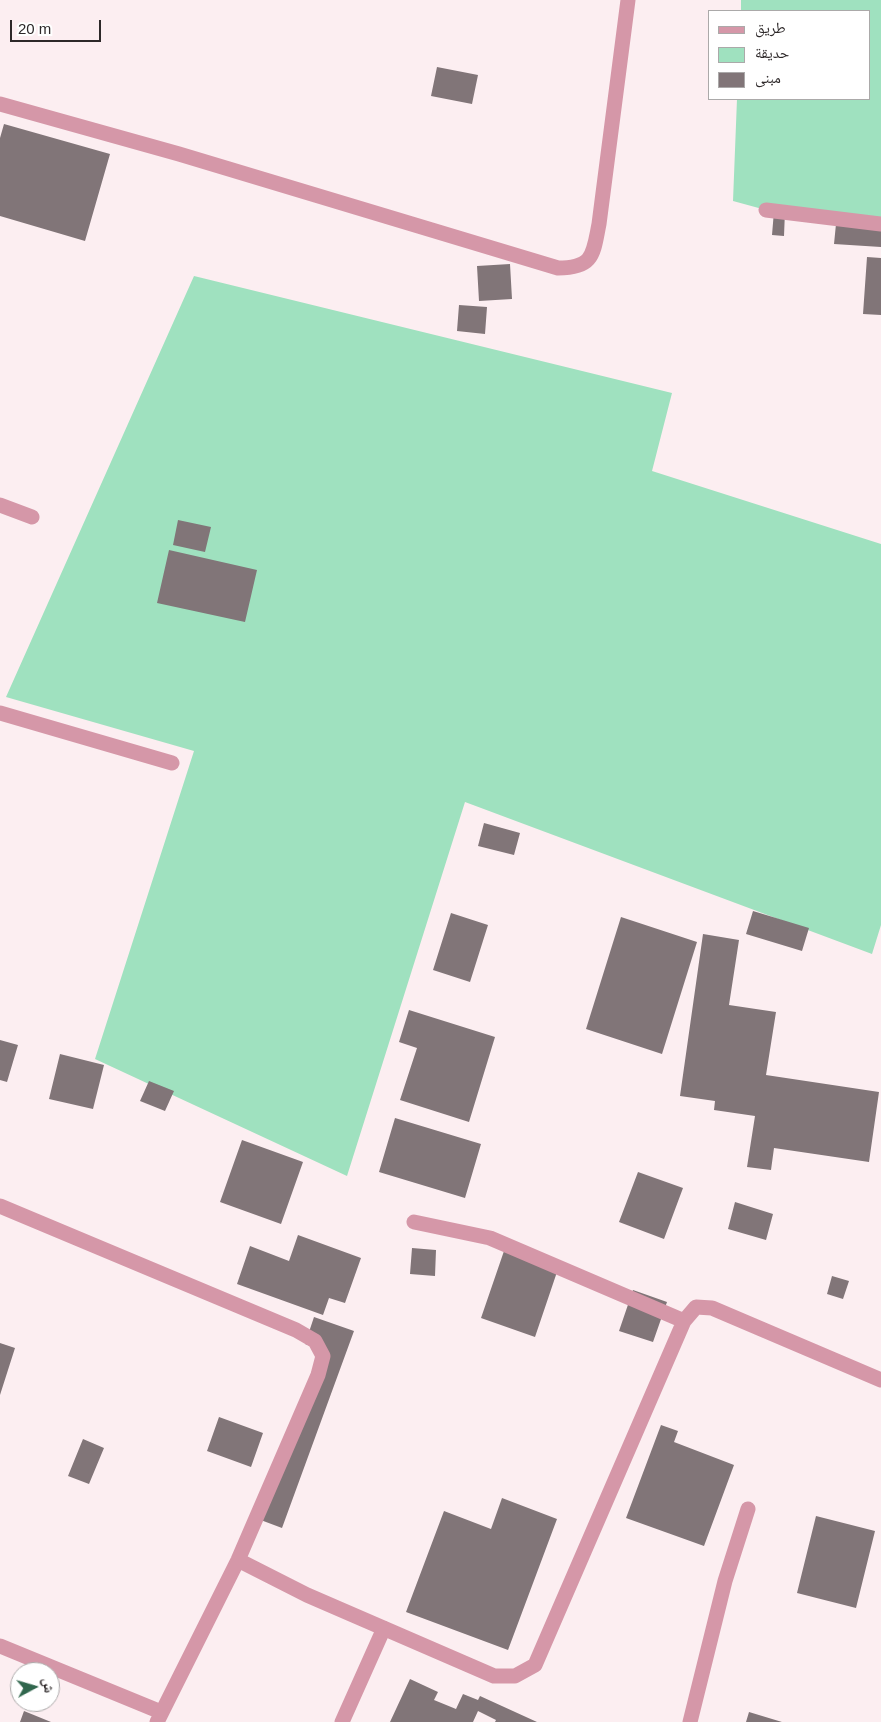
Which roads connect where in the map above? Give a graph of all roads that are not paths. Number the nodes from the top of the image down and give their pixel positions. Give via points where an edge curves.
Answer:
1 (628, 0) edge
2 (0, 104) edge
3 (766, 210) dead end
4 (881, 224) edge
5 (0, 504) edge
6 (32, 517) dead end
7 (0, 713) edge
8 (172, 763) dead end
9 (0, 1206) edge
10 (414, 1222) dead end
11 (684, 1321) junction
12 (881, 1380) edge
13 (748, 1509) dead end
14 (238, 1560) junction
15 (384, 1628) junction
16 (0, 1646) edge
17 (159, 1717) edge
18 (342, 1722) edge
19 (690, 1722) edge

1 - 2 street via 594,250 587,262 573,268 558,268 179,154
3 - 4 street
5 - 6 street
7 - 8 street
9 - 14 street via 296,1330 315,1341 324,1356 318,1375
10 - 11 street via 490,1238
11 - 12 street via 696,1307 712,1308
11 - 15 street via 535,1665 515,1676 494,1676
13 - 19 street via 725,1582
14 - 15 street via 307,1595
14 - 17 street
15 - 18 street
16 - 17 street

